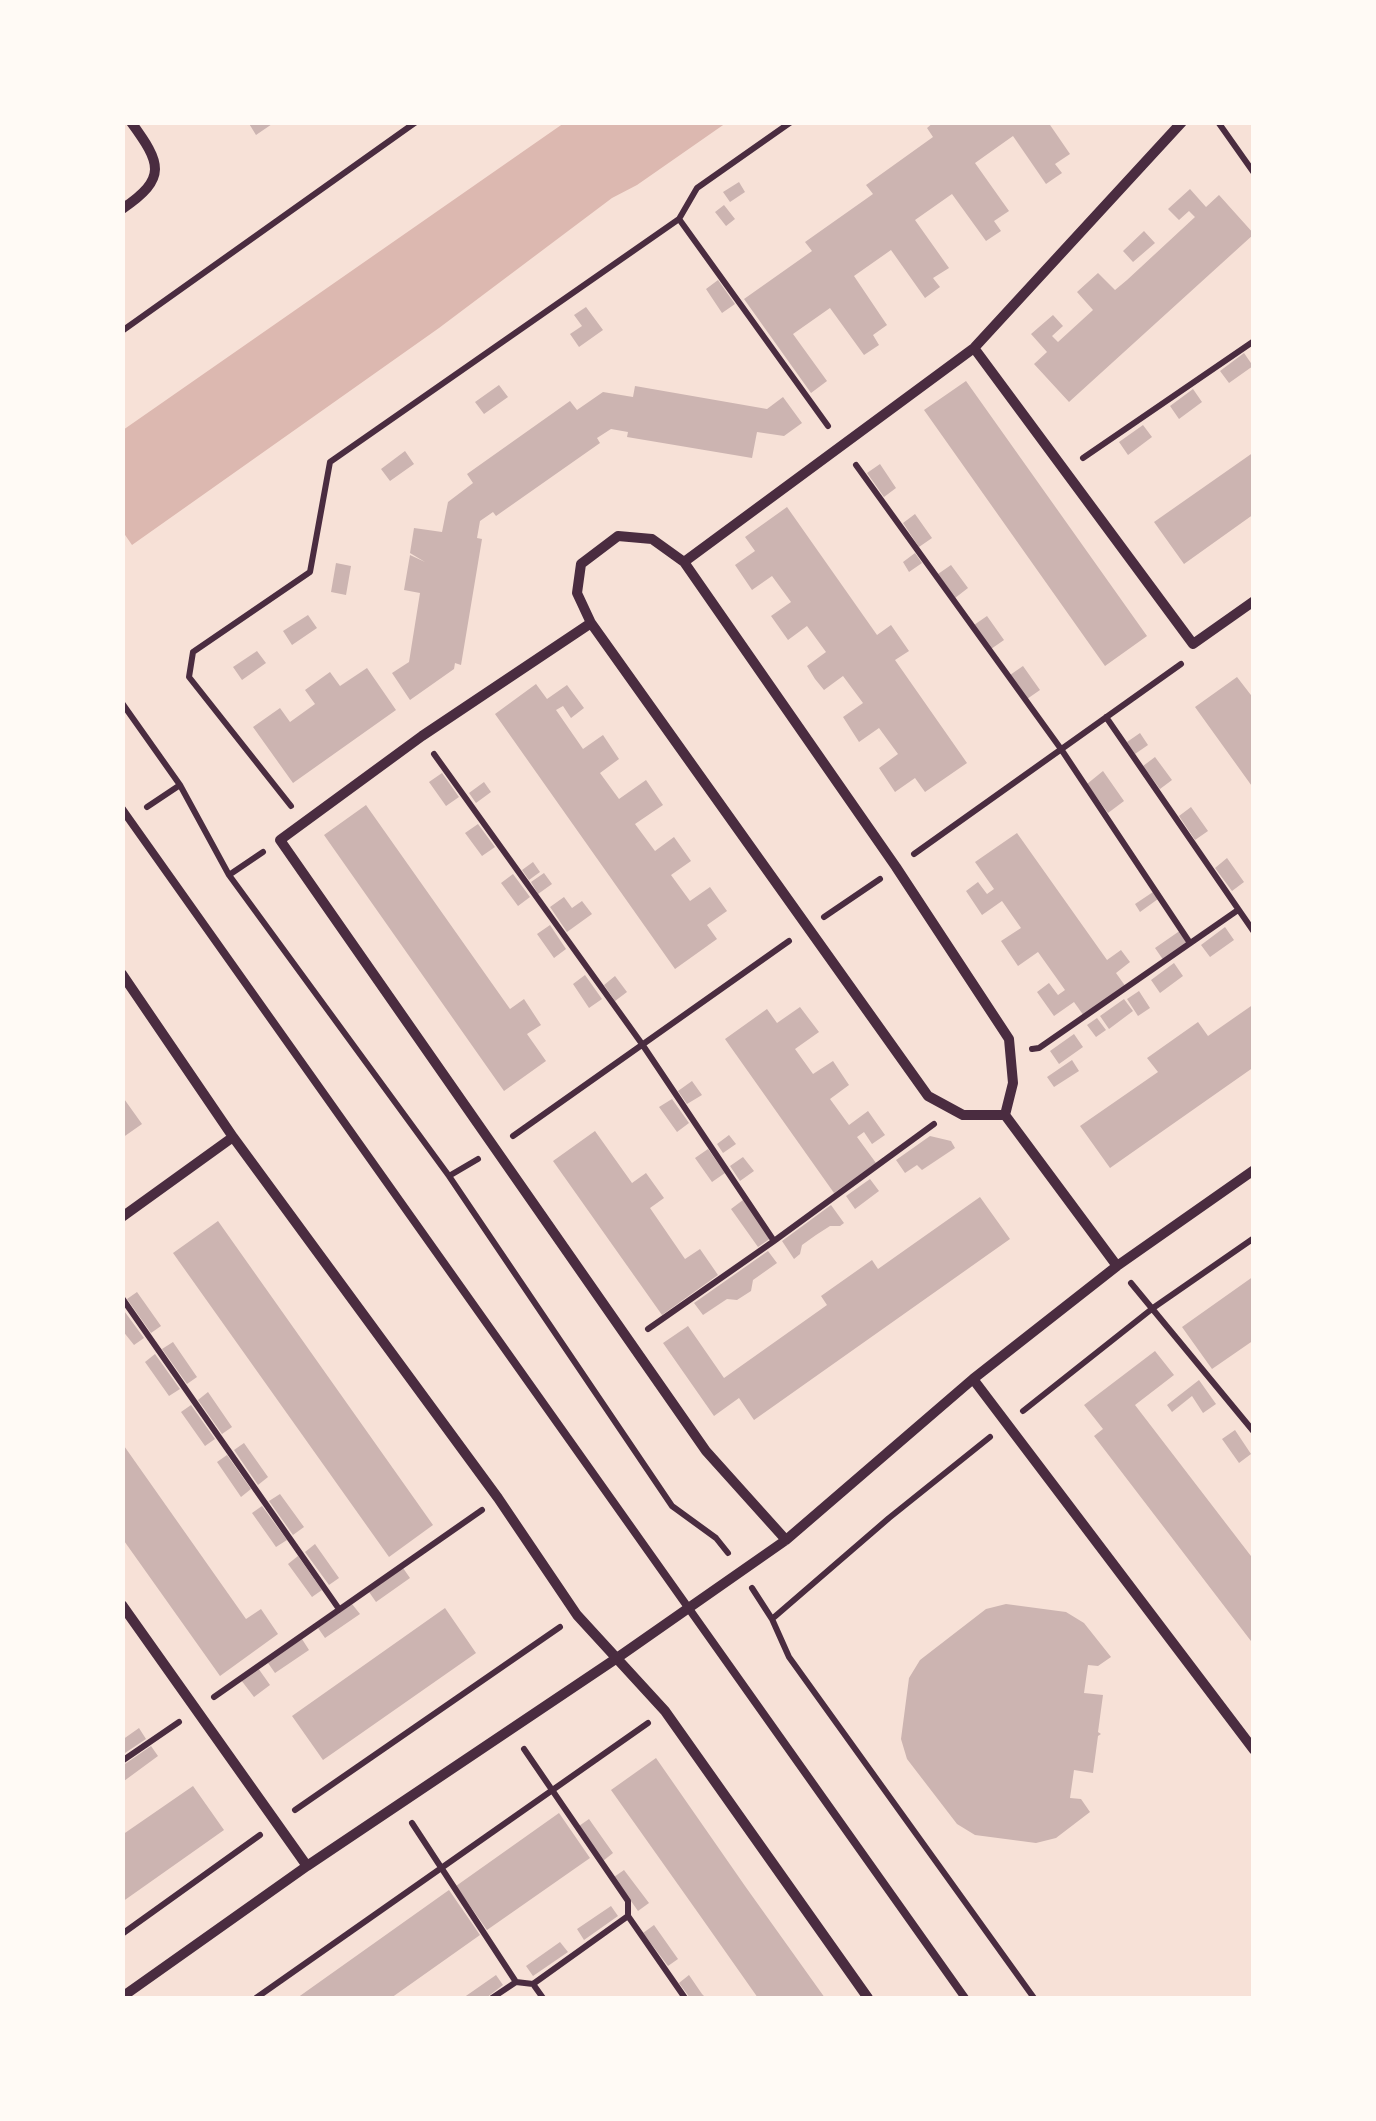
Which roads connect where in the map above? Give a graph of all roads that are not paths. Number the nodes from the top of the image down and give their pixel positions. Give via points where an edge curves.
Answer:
1 (131, 122) edge
2 (1182, 122) edge
3 (122, 209) edge
4 (974, 348) junction
5 (684, 562) junction
6 (1254, 601) edge
7 (591, 623) junction
8 (122, 808) edge
9 (122, 974) edge
10 (1006, 1115) junction
11 (233, 1137) junction
12 (1254, 1170) edge
13 (122, 1217) edge
14 (1118, 1266) junction
15 (974, 1379) junction
16 (786, 1540) junction
17 (122, 1605) edge
18 (688, 1606) junction
19 (616, 1658) junction
20 (1254, 1750) edge
21 (307, 1866) junction
22 (122, 1997) edge
23 (868, 1998) edge
24 (965, 1998) edge

1 - 3 street via 156,168 147,192
2 - 4 street
4 - 5 street
4 - 6 street via 1193,644
5 - 7 street via 652,539 618,536 581,564 576,593
5 - 10 street via 1009,1039 1013,1083
7 - 10 street via 928,1096 962,1115
7 - 16 street via 280,840 706,1451
8 - 18 lane
9 - 11 street
10 - 14 street
11 - 13 street
11 - 19 street via 577,1614
12 - 14 street
14 - 15 street
15 - 16 street
15 - 20 street
16 - 18 street
17 - 21 street
18 - 19 street
18 - 24 lane
19 - 21 street
19 - 23 street via 665,1711
21 - 22 street

